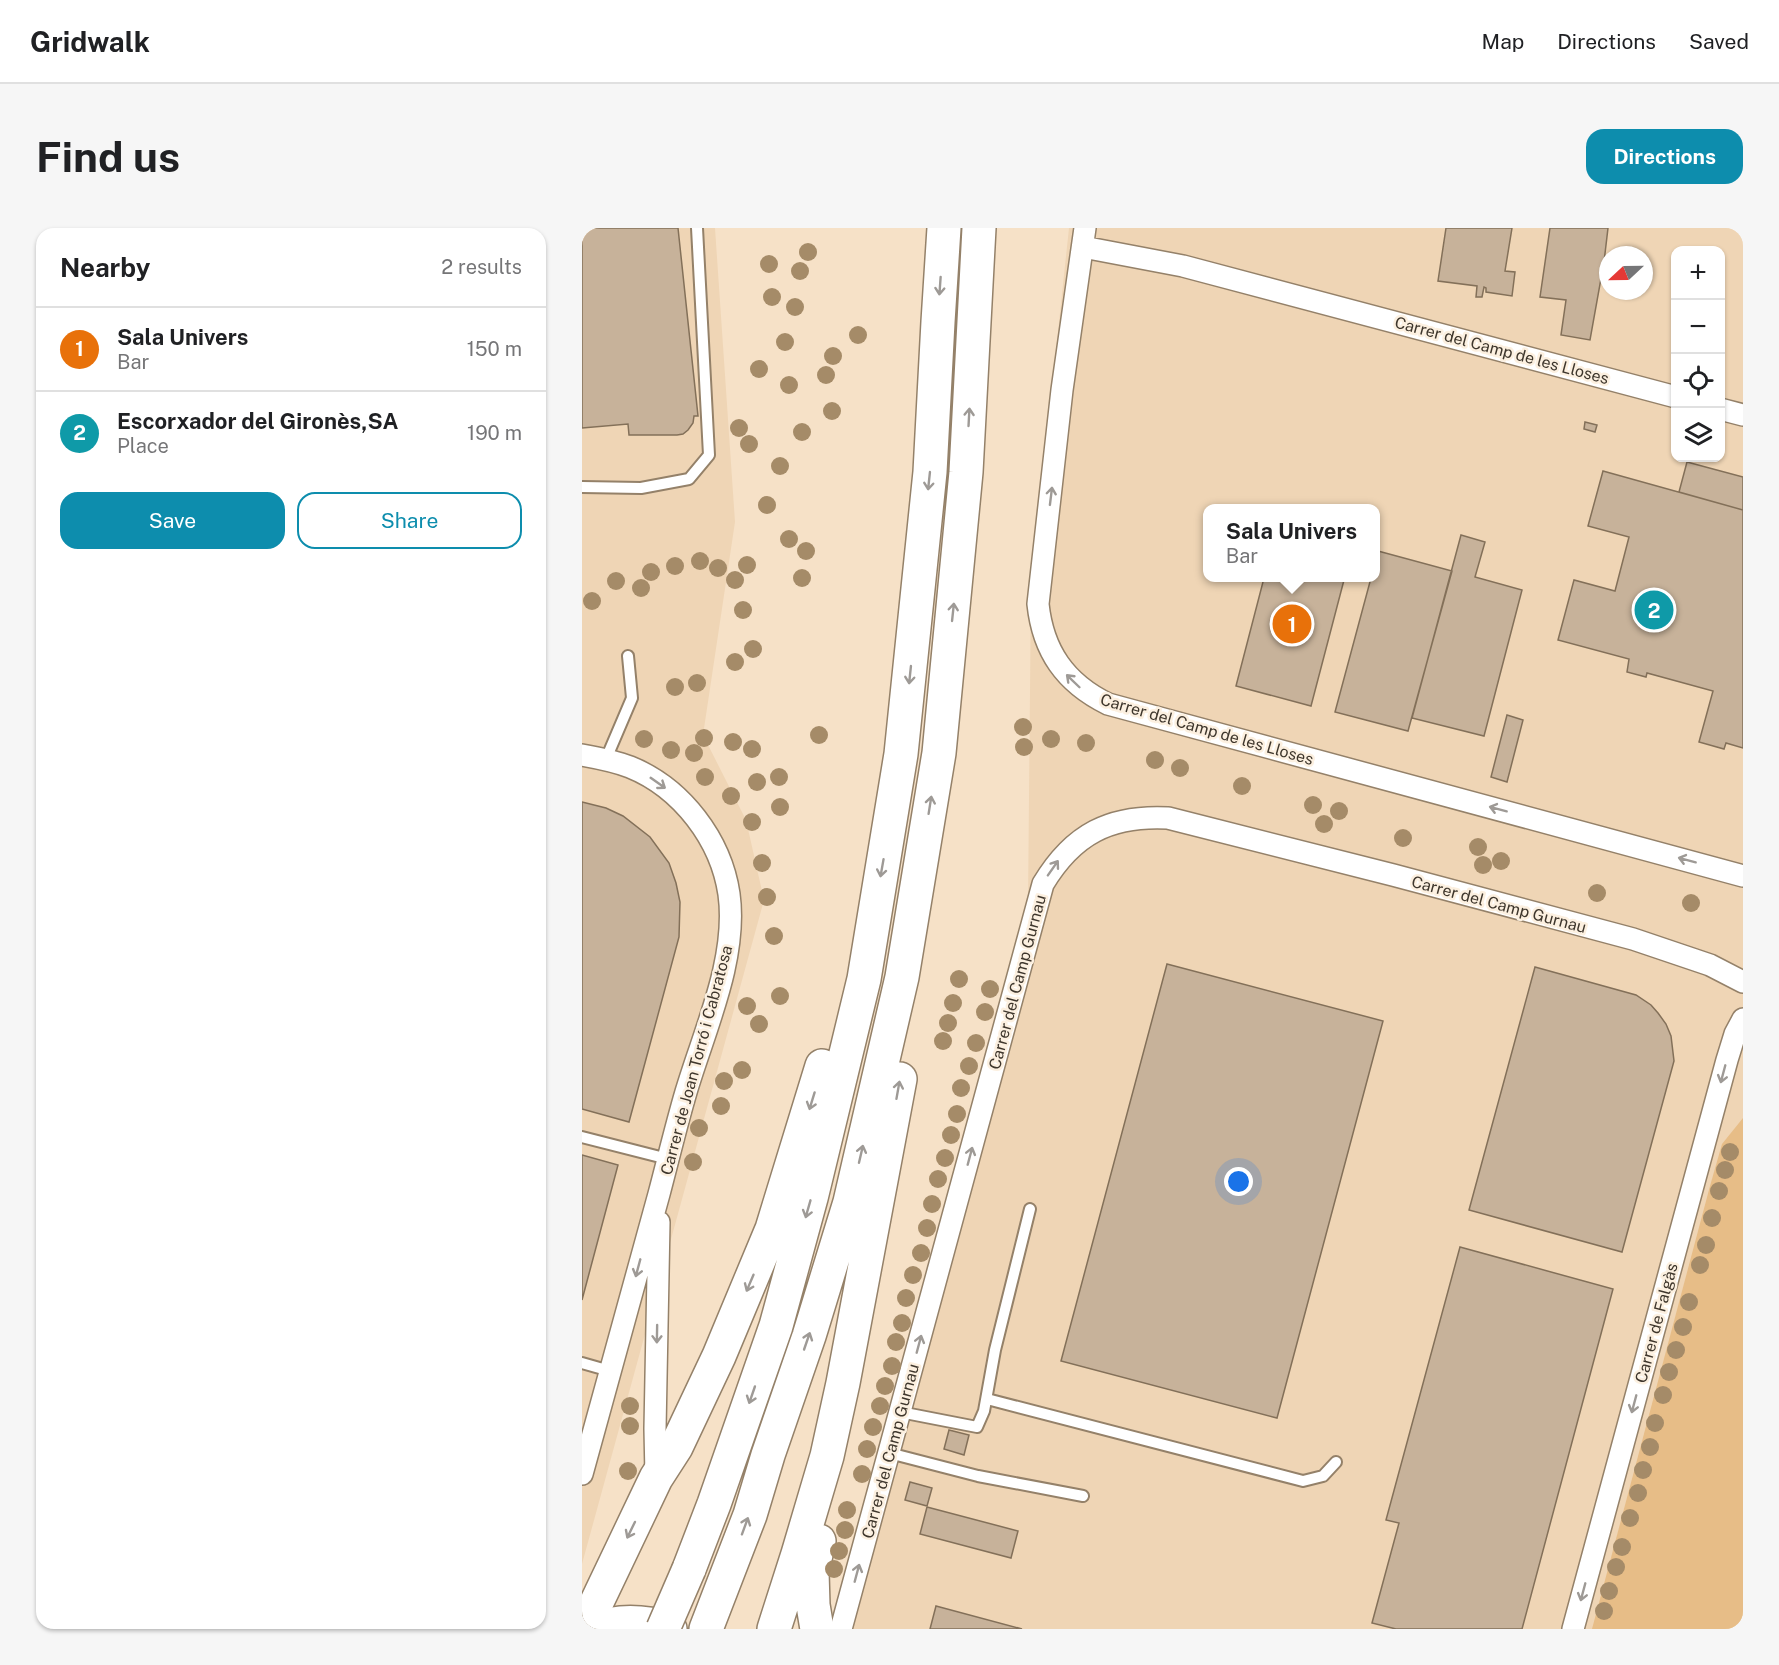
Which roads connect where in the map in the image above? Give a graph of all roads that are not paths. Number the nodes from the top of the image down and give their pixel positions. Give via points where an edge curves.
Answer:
1 (697, 228) edge
2 (944, 228) edge
3 (979, 228) edge
4 (1084, 238) edge
5 (1671, 396) edge
6 (1725, 410) edge
7 (1743, 415) edge
8 (582, 487) edge
9 (627, 656) dead end
10 (582, 755) edge
11 (606, 759) junction
12 (1743, 876) edge
13 (918, 884) junction
14 (869, 948) junction
15 (1743, 981) edge
16 (1743, 1019) edge
17 (582, 1137) edge
18 (668, 1159) junction
19 (660, 1192) junction
20 (1030, 1209) dead end
21 (867, 1251) junction
22 (582, 1364) edge
23 (610, 1371) junction
24 (987, 1399) junction
25 (900, 1412) junction
26 (890, 1453) junction
27 (1336, 1462) dead end
28 (582, 1474) edge
29 (656, 1478) junction
30 (1083, 1496) dead end
31 (584, 1629) edge
32 (592, 1629) edge
33 (663, 1629) edge
34 (670, 1629) edge
35 (706, 1629) edge
36 (774, 1629) edge
37 (817, 1629) edge
38 (842, 1629) edge
39 (1573, 1629) edge

1 - 8 lane via 709,455 689,479 641,488
2 -> 14 main road via 930,472 902,754
13 -> 3 main road via 939,753 966,472
4 - 5 street, Carrer del Camp de les Lloses
12 -> 4 street, Carrer del Camp de les Lloses via 1108,704 1077,685 1051,653 1038,603
6 - 7 street
9 - 11 lane via 632,698
10 - 11 street, Carrer de Joan Torró i Cabratosa
11 -> 18 street, Carrer de Joan Torró i Cabratosa via 656,781 697,818 723,867 729,894 728,949
21 -> 13 main road via 919,973
35 -> 13 main road via 750,1515 850,1202 902,977
14 -> 29 main road via 822,1068 772,1229 719,1356 676,1447
14 -> 33 main road, bridge via 812,1198 776,1326 714,1504
25 -> 15 street, Carrer del Camp Gurnau via 1043,884 1065,853 1095,831 1113,823 1150,817 1187,822 1633,939 1710,964
16 -> 39 street, Carrer de Falgàs via 1734,1034
17 - 18 lane
18 - 19 street, Carrer de Joan Torró i Cabratosa
19 -> 23 street, Carrer de Joan Torró i Cabratosa
19 -> 29 street, Carrer de Joan Torró i Cabratosa
20 - 24 lane via 994,1350
21 - 36 main road via 827,1456
21 - 37 main road via 870,1312 861,1371 812,1572
22 - 23 lane
23 - 28 street, Carrer de Joan Torró i Cabratosa
24 - 25 lane via 976,1427
24 - 27 lane via 1303,1481 1323,1476
25 - 26 street, Carrer del Camp Gurnau
26 - 30 lane via 978,1476
38 -> 26 street, Carrer del Camp Gurnau
29 -> 31 main road
32 - 34 main road via 636,1623

